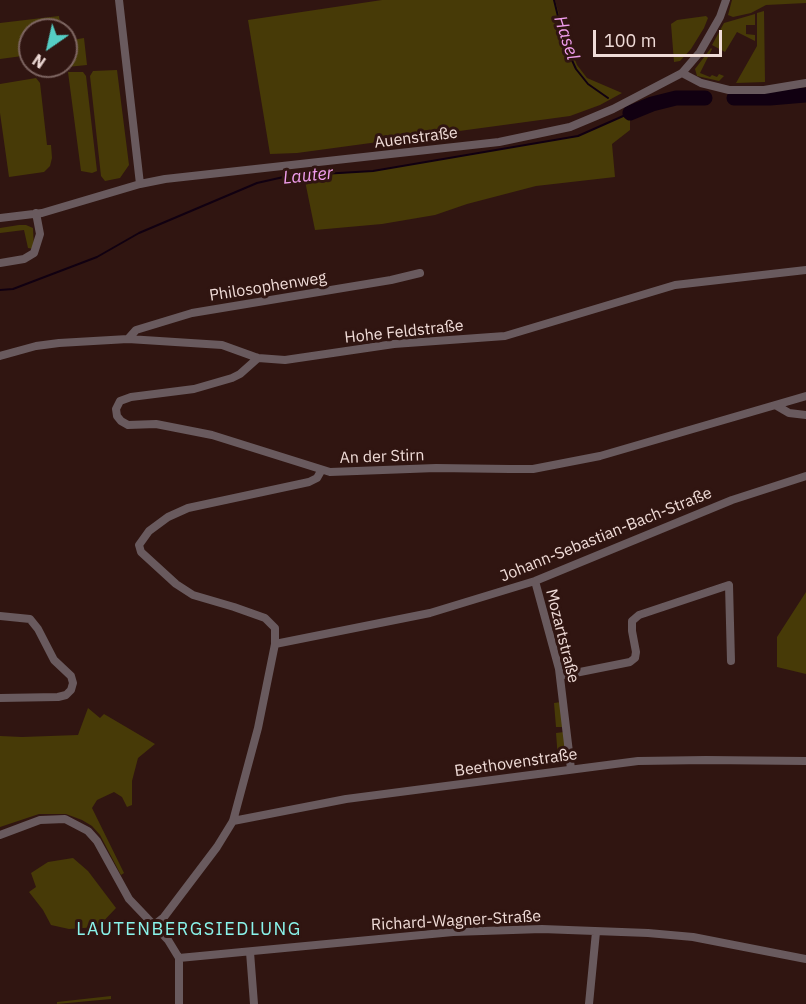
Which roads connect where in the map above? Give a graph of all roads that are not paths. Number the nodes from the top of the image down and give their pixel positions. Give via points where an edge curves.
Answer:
1 (119, 0) edge
2 (726, 0) edge
3 (682, 73) junction
4 (806, 83) edge
5 (140, 184) junction
6 (36, 213) junction
7 (0, 218) edge
8 (0, 262) edge
9 (806, 270) edge
10 (420, 273) dead end
11 (128, 339) junction
12 (0, 356) edge
13 (258, 358) junction
14 (806, 396) edge
15 (777, 406) junction
16 (806, 415) edge
17 (321, 471) junction
18 (806, 476) edge
19 (535, 581) junction
20 (0, 616) edge
21 (275, 644) junction
22 (731, 661) dead end
23 (560, 676) junction
24 (0, 698) edge
25 (806, 761) edge
26 (571, 769) junction
27 (233, 821) junction
28 (0, 835) edge
29 (154, 925) junction
30 (596, 932) junction
31 (250, 952) junction
32 (179, 958) junction
33 (806, 959) edge
34 (179, 1004) edge
35 (254, 1004) edge
36 (589, 1004) edge

1 - 5 street
2 - 3 street via 700,52
3 - 4 street via 729,90 765,90
3 - 5 street, Auenstraße via 570,127 498,142
5 - 6 street, Auenstraße
6 - 7 street, Auenstraße
6 - 8 street via 40,234 34,253 24,259
9 - 13 street, Hohe Feldstraße via 675,285 505,336 394,344 285,360
10 - 11 street, Philosophenweg via 192,313 136,330
11 - 12 street, Hohe Feldstraße via 36,346
11 - 13 street, Hohe Feldstraße via 222,345
13 - 17 street, An der Stirn via 232,378 120,401 117,416 128,425 156,424 212,435
14 - 15 street, An der Stirn
15 - 16 street via 789,413
15 - 17 street, An der Stirn via 600,456 533,468
17 - 21 street via 318,478 309,482 188,508 149,531 140,545 141,552 193,595 271,622
18 - 19 street, Johann-Sebastian-Bach-Straße via 732,500
19 - 21 street, Johann-Sebastian-Bach-Straße via 430,613
19 - 23 street, Mozartstraße
20 - 24 street via 30,619 73,683 66,695 58,698
21 - 27 street
22 - 23 street via 729,585 639,615 632,621 636,652 630,662
23 - 26 street, Mozartstraße
25 - 26 street, Beethovenstraße via 638,761
26 - 27 street, Beethovenstraße via 346,799
27 - 29 street via 164,917
28 - 29 street via 40,820 65,819 78,825 97,841 129,899
29 - 32 street
30 - 31 street, Richard-Wagner-Straße via 453,932
30 - 33 street, Richard-Wagner-Straße via 693,937
30 - 36 street
31 - 32 street, Richard-Wagner-Straße
31 - 35 street
32 - 34 street

